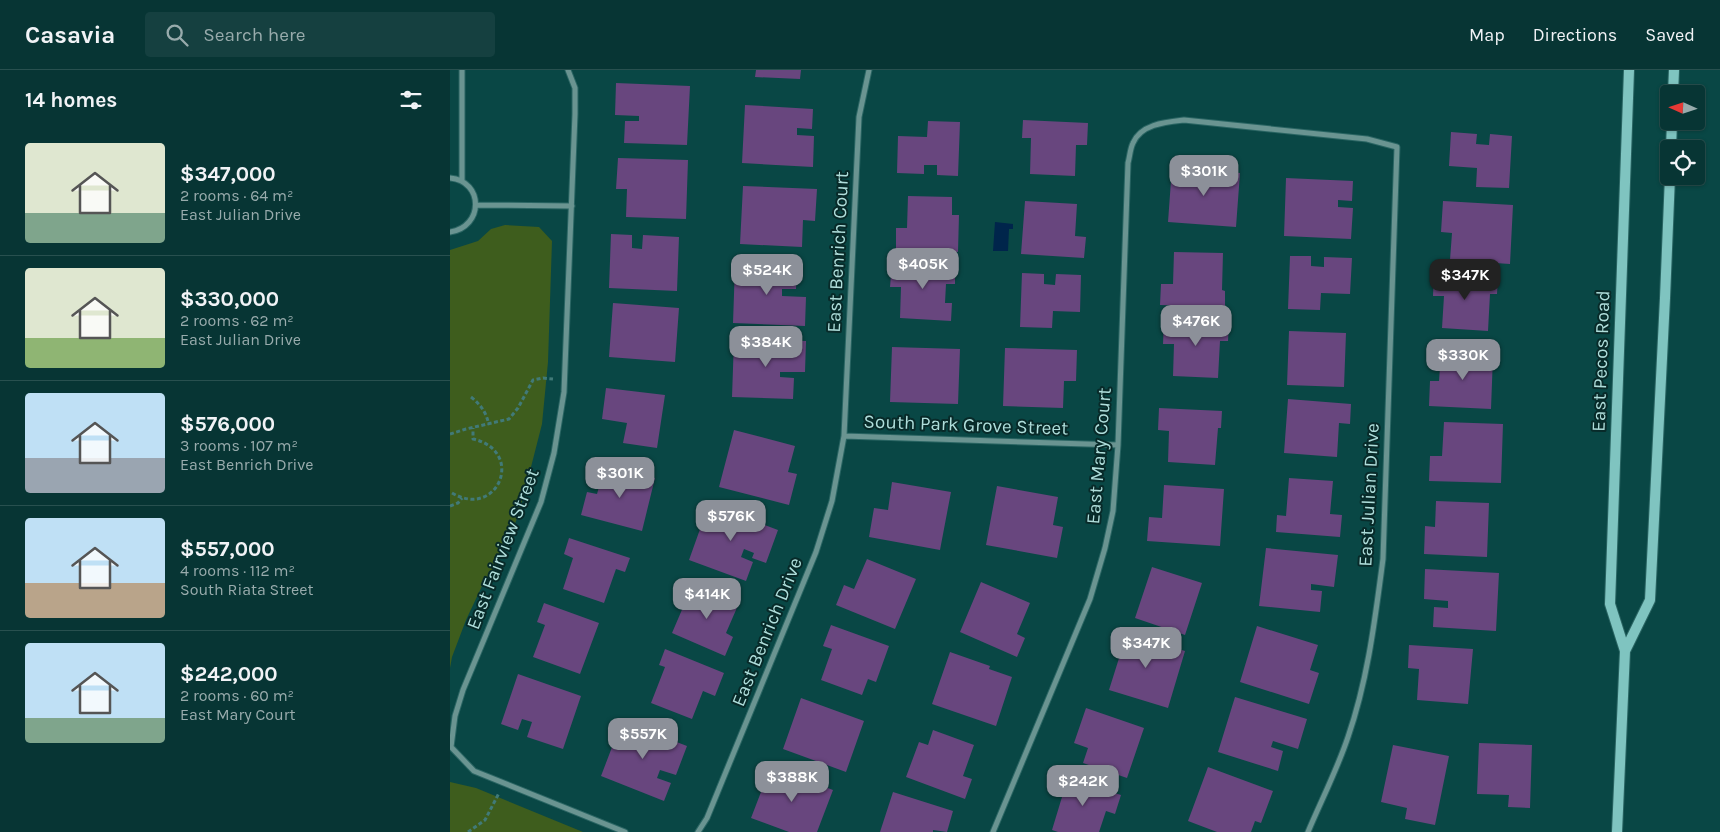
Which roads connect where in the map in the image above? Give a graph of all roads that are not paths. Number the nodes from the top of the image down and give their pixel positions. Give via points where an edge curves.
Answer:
1 (462, 70) edge
2 (568, 70) edge
3 (869, 70) edge
4 (1629, 70) edge
5 (1674, 70) edge
6 (1673, 85) edge
7 (1148, 127) joint
8 (450, 178) edge
9 (462, 181) junction
10 (1670, 185) edge
11 (476, 205) junction
12 (572, 206) junction
13 (450, 232) edge
14 (844, 436) junction
15 (1118, 445) junction
16 (1625, 651) junction
17 (451, 747) edge
18 (626, 832) edge
19 (698, 832) edge
20 (993, 832) edge
21 (1308, 832) edge
22 (1617, 832) edge

1 - 9 street
2 - 12 street, East Fairview Street via 575,88
3 - 14 street, East Benrich Court via 860,117
4 - 16 main road, East Pecos Road via 1610,604
5 - 6 main road
7 - 15 street, East Mary Court via 1133,142 1128,163
7 - 21 street, East Julian Drive via 1184,120 1367,139 1397,147 1383,558 1375,626 1348,738
8 - 9 street
9 - 11 street via 472,191
10 - 16 main road, East Pecos Road via 1650,600
11 - 12 street
11 - 13 street via 471,221 458,231
12 - 17 street, East Fairview Street via 564,380 554,453 541,502 464,690 455,716
14 - 15 street, South Park Grove Street
14 - 19 street, East Benrich Drive via 832,501 816,552 707,818
15 - 20 street, East Mary Court via 1113,511 1090,599
16 - 22 main road, East Pecos Road
17 - 18 street via 474,771

